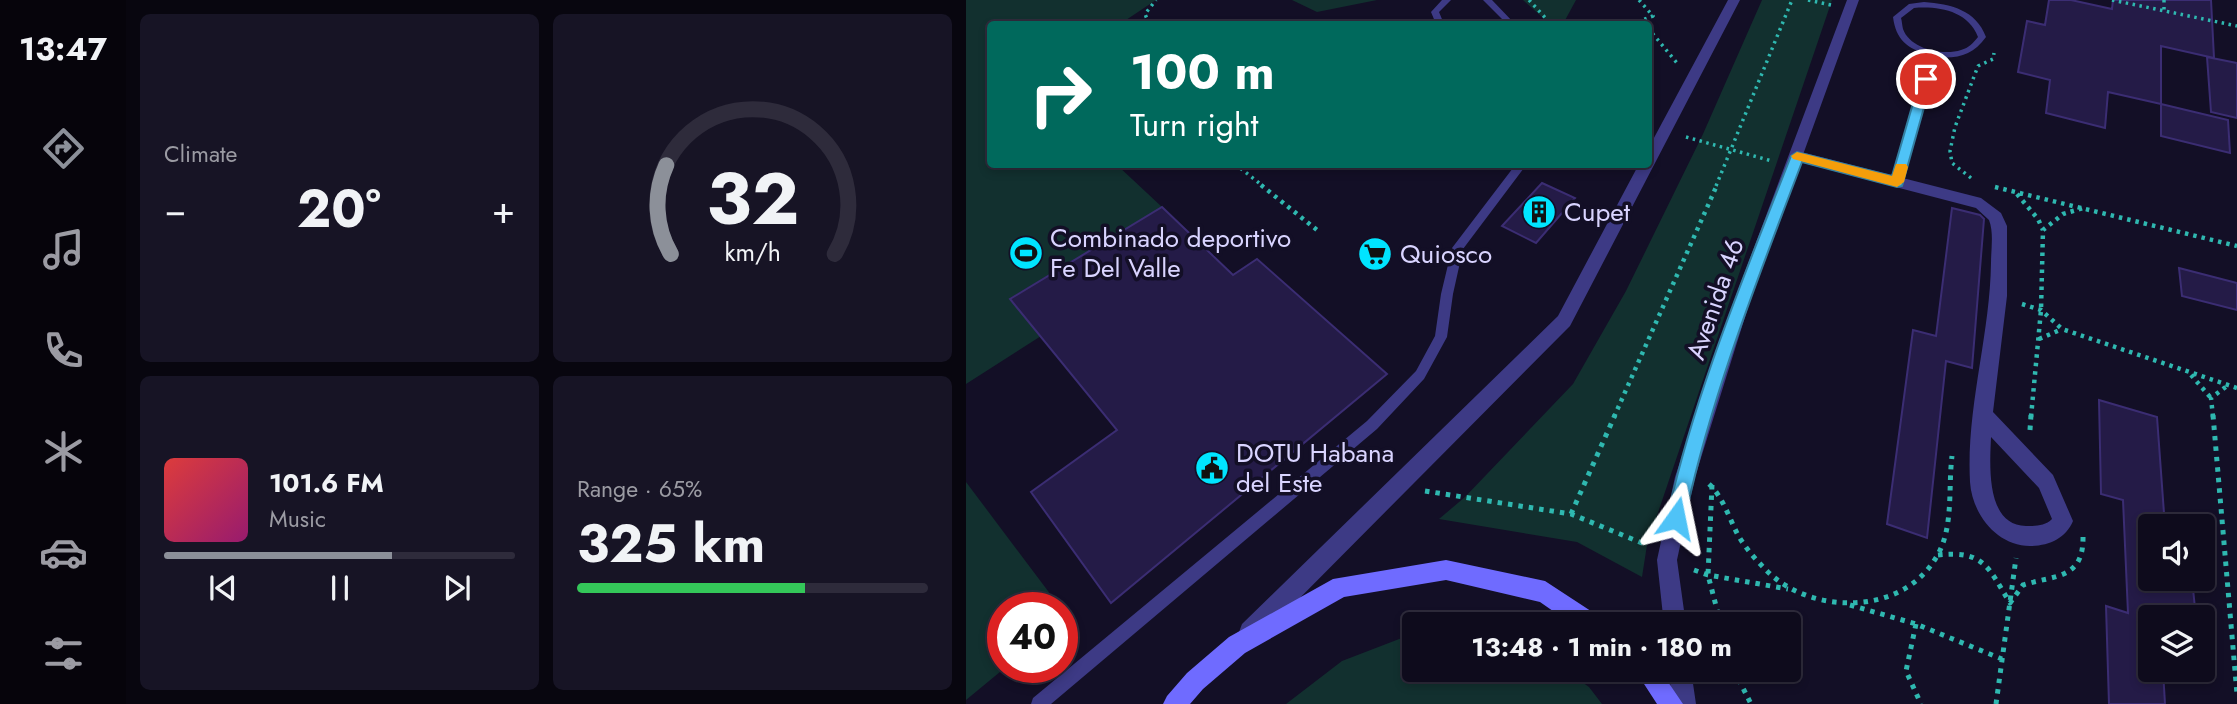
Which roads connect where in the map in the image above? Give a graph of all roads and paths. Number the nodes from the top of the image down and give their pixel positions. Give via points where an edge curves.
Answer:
1 (1156, 0) edge
2 (1447, 0) edge
3 (1487, 0) edge
4 (1528, 0) edge
5 (1639, 0) edge
6 (1734, 0) edge
7 (1792, 0) edge
8 (1853, 0) edge
9 (2112, 0) edge
10 (2164, 0) edge
11 (2164, 11) junction
12 (1148, 21) edge
13 (1439, 21) edge
14 (1508, 21) edge
15 (1548, 21) edge
16 (1643, 21) edge
17 (2237, 26) edge
18 (1652, 32) edge
19 (1994, 50) dead end
20 (1933, 53) junction
21 (1692, 82) junction
22 (1666, 131) junction
23 (1732, 150) junction
24 (1652, 157) edge
25 (1795, 161) junction
26 (1240, 168) edge
27 (1519, 168) edge
28 (1646, 168) edge
29 (1897, 182) junction
30 (1981, 184) dead end
31 (1990, 186) dead end
32 (2015, 192) junction
33 (1317, 230) dead end
34 (2043, 230) dead end
35 (2237, 246) edge
36 (1998, 296) junction
37 (2062, 329) junction
38 (2039, 339) dead end
39 (2190, 373) junction
40 (2227, 386) junction
41 (2237, 388) edge
42 (2211, 398) junction
43 (1983, 415) junction
44 (1982, 440) junction
45 (1685, 477) junction
46 (1713, 485) junction
47 (1398, 486) junction
48 (1571, 514) junction
49 (2020, 536) junction
50 (1667, 560) junction
51 (1708, 575) junction
52 (1789, 589) junction
53 (1849, 604) junction
54 (1573, 612) edge
55 (1673, 612) edge
56 (1718, 612) edge
57 (1916, 624) junction
58 (1237, 645) junction
59 (2002, 659) junction
60 (1655, 682) edge
61 (1681, 682) edge
62 (1740, 682) edge
63 (2237, 694) edge
64 (1039, 704) edge
65 (1174, 704) edge
66 (1671, 704) edge
67 (1684, 704) edge
68 (1751, 704) edge
69 (1921, 704) edge
70 (1996, 704) edge

1 - 12 path via 1145,14
2 - 13 lane via 1435,12
3 - 14 lane
4 - 15 path
5 - 16 path via 1653,16
6 - 21 street
7 - 23 path
8 - 25 street, Avenida 46
9 - 11 path
10 - 11 path
11 - 17 path
18 - 21 path
19 - 30 path via 1993,59 1978,66 1950,144 1951,160
20 - 20 lane via 1972,50 1982,37 1980,29 1964,14 1945,7 1924,5 1903,11 1897,17 1899,33
20 - 29 lane
21 - 22 street
22 - 23 path
22 - 24 street
23 - 25 path
23 - 48 path
25 - 29 street
25 - 45 street, Avenida 46 via 1742,301
26 - 33 path
27 - 64 lane via 1458,248 1441,337 1420,375 1372,425
28 - 47 street via 1564,321
29 - 36 street via 1988,208 1996,217
31 - 32 path
32 - 34 path
32 - 35 path
36 - 37 path via 2041,310
36 - 43 street
37 - 38 path
37 - 39 path
39 - 40 path
39 - 42 path
40 - 41 path
40 - 42 path
42 - 63 path
43 - 44 street
43 - 49 street via 2046,482 2063,521 2056,530
44 - 49 street via 1980,483 1985,505 2001,526
44 - 53 path via 1955,439 1948,516 1938,555 1920,578 1897,594
45 - 46 path
45 - 50 street, Avenida 46
46 - 51 path
46 - 52 path via 1748,551
47 - 48 path
47 - 58 street
48 - 50 path via 1647,545
49 - 59 path
50 - 51 path
50 - 55 street, Avenida 46
51 - 52 path
51 - 56 path
52 - 53 path
53 - 57 path
54 - 58 main road via 1545,592 1446,570 1341,587
57 - 59 path
57 - 69 path via 1906,671
58 - 65 main road
59 - 70 path
60 - 66 main road
61 - 67 street
62 - 68 path

